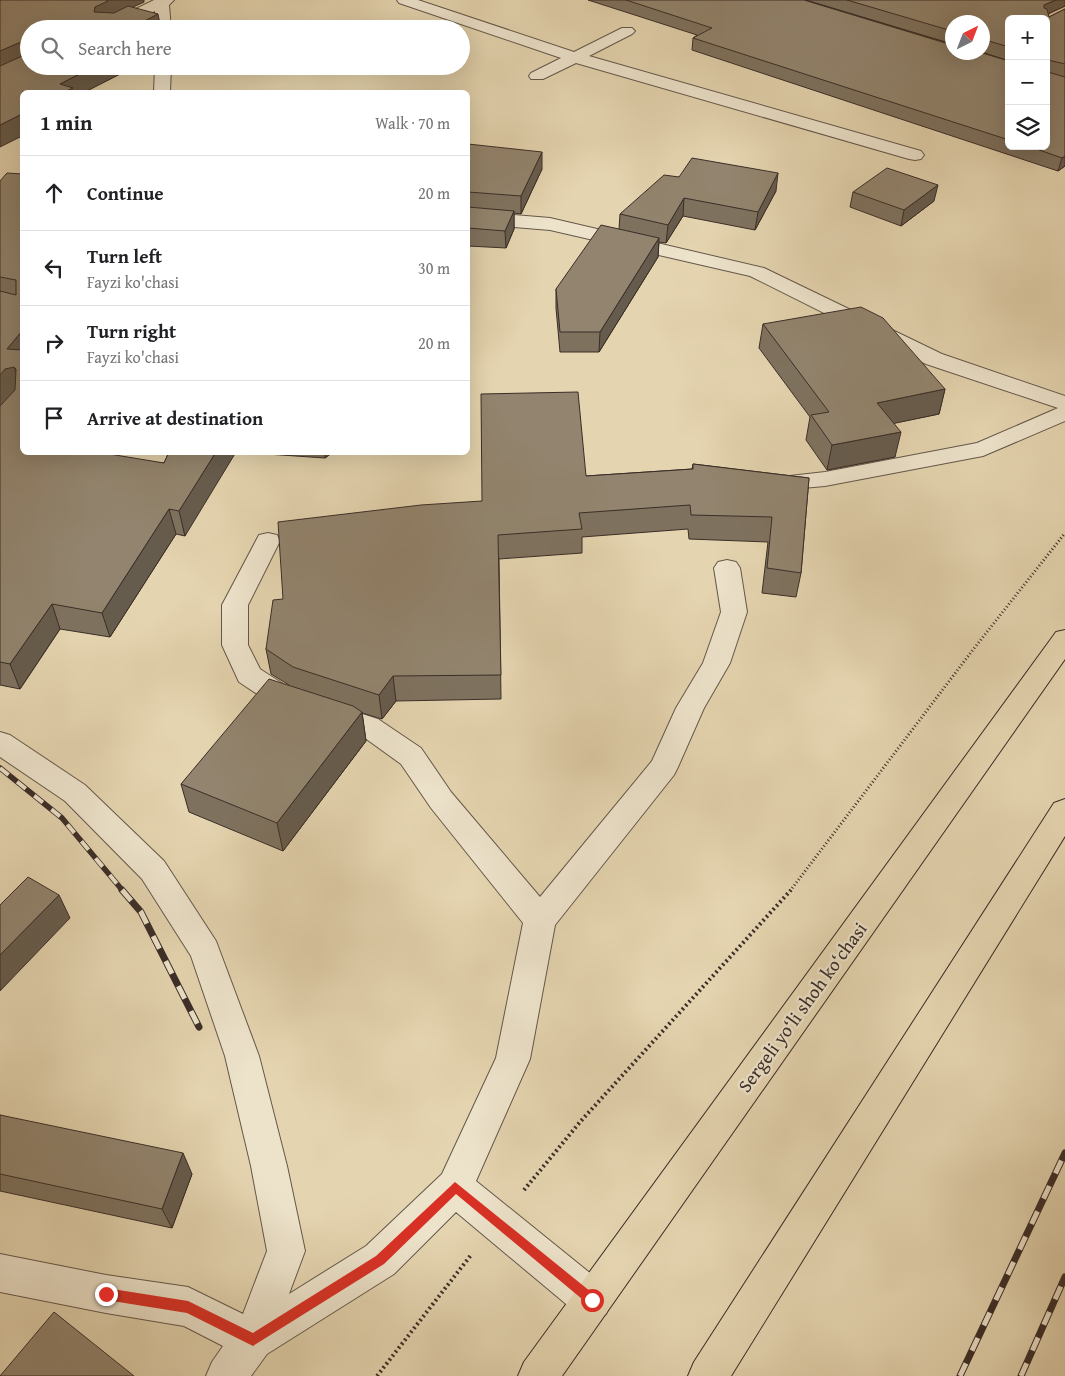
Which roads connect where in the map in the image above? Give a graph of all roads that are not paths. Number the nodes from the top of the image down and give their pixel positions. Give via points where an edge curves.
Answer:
1 (404, 0) edge
2 (163, 1) edge
3 (124, 20) edge
4 (164, 20) edge
5 (464, 20) edge
6 (470, 22) edge
7 (627, 31) dead end
8 (574, 57) junction
9 (163, 75) edge
10 (537, 76) dead end
11 (162, 90) edge
12 (915, 154) dead end
13 (470, 217) edge
14 (1065, 403) edge
15 (1065, 413) edge
16 (780, 483) edge
17 (268, 542) dead end
18 (726, 568) dead end
19 (1065, 638) edge
20 (0, 743) edge
21 (1065, 811) edge
22 (540, 920) junction
23 (455, 1187) junction
24 (0, 1273) edge
25 (592, 1300) junction
26 (253, 1340) junction
27 (226, 1376) edge
28 (538, 1376) edge
29 (708, 1376) edge

1 - 5 street
2 - 3 street
2 - 4 street
6 - 8 street
7 - 8 street
8 - 10 street
8 - 12 street
9 - 11 street
13 - 14 street via 550,224 757,272 934,359
15 - 16 street via 983,450 825,479
17 - 22 street via 235,605 235,644 249,675 287,700 368,726 411,756 441,800
18 - 22 street via 734,612 716,663 690,708 664,767
19 - 25 main road, Sergeli yo‘li shoh ko‘chasi
20 - 26 street via 75,793 153,870 205,951 242,1056 286,1251
21 - 29 main road
22 - 23 street via 513,1059
23 - 25 street
23 - 26 street via 380,1260
24 - 26 street via 188,1307
25 - 28 main road, Sergeli yo‘li shoh ko‘chasi
26 - 27 street

